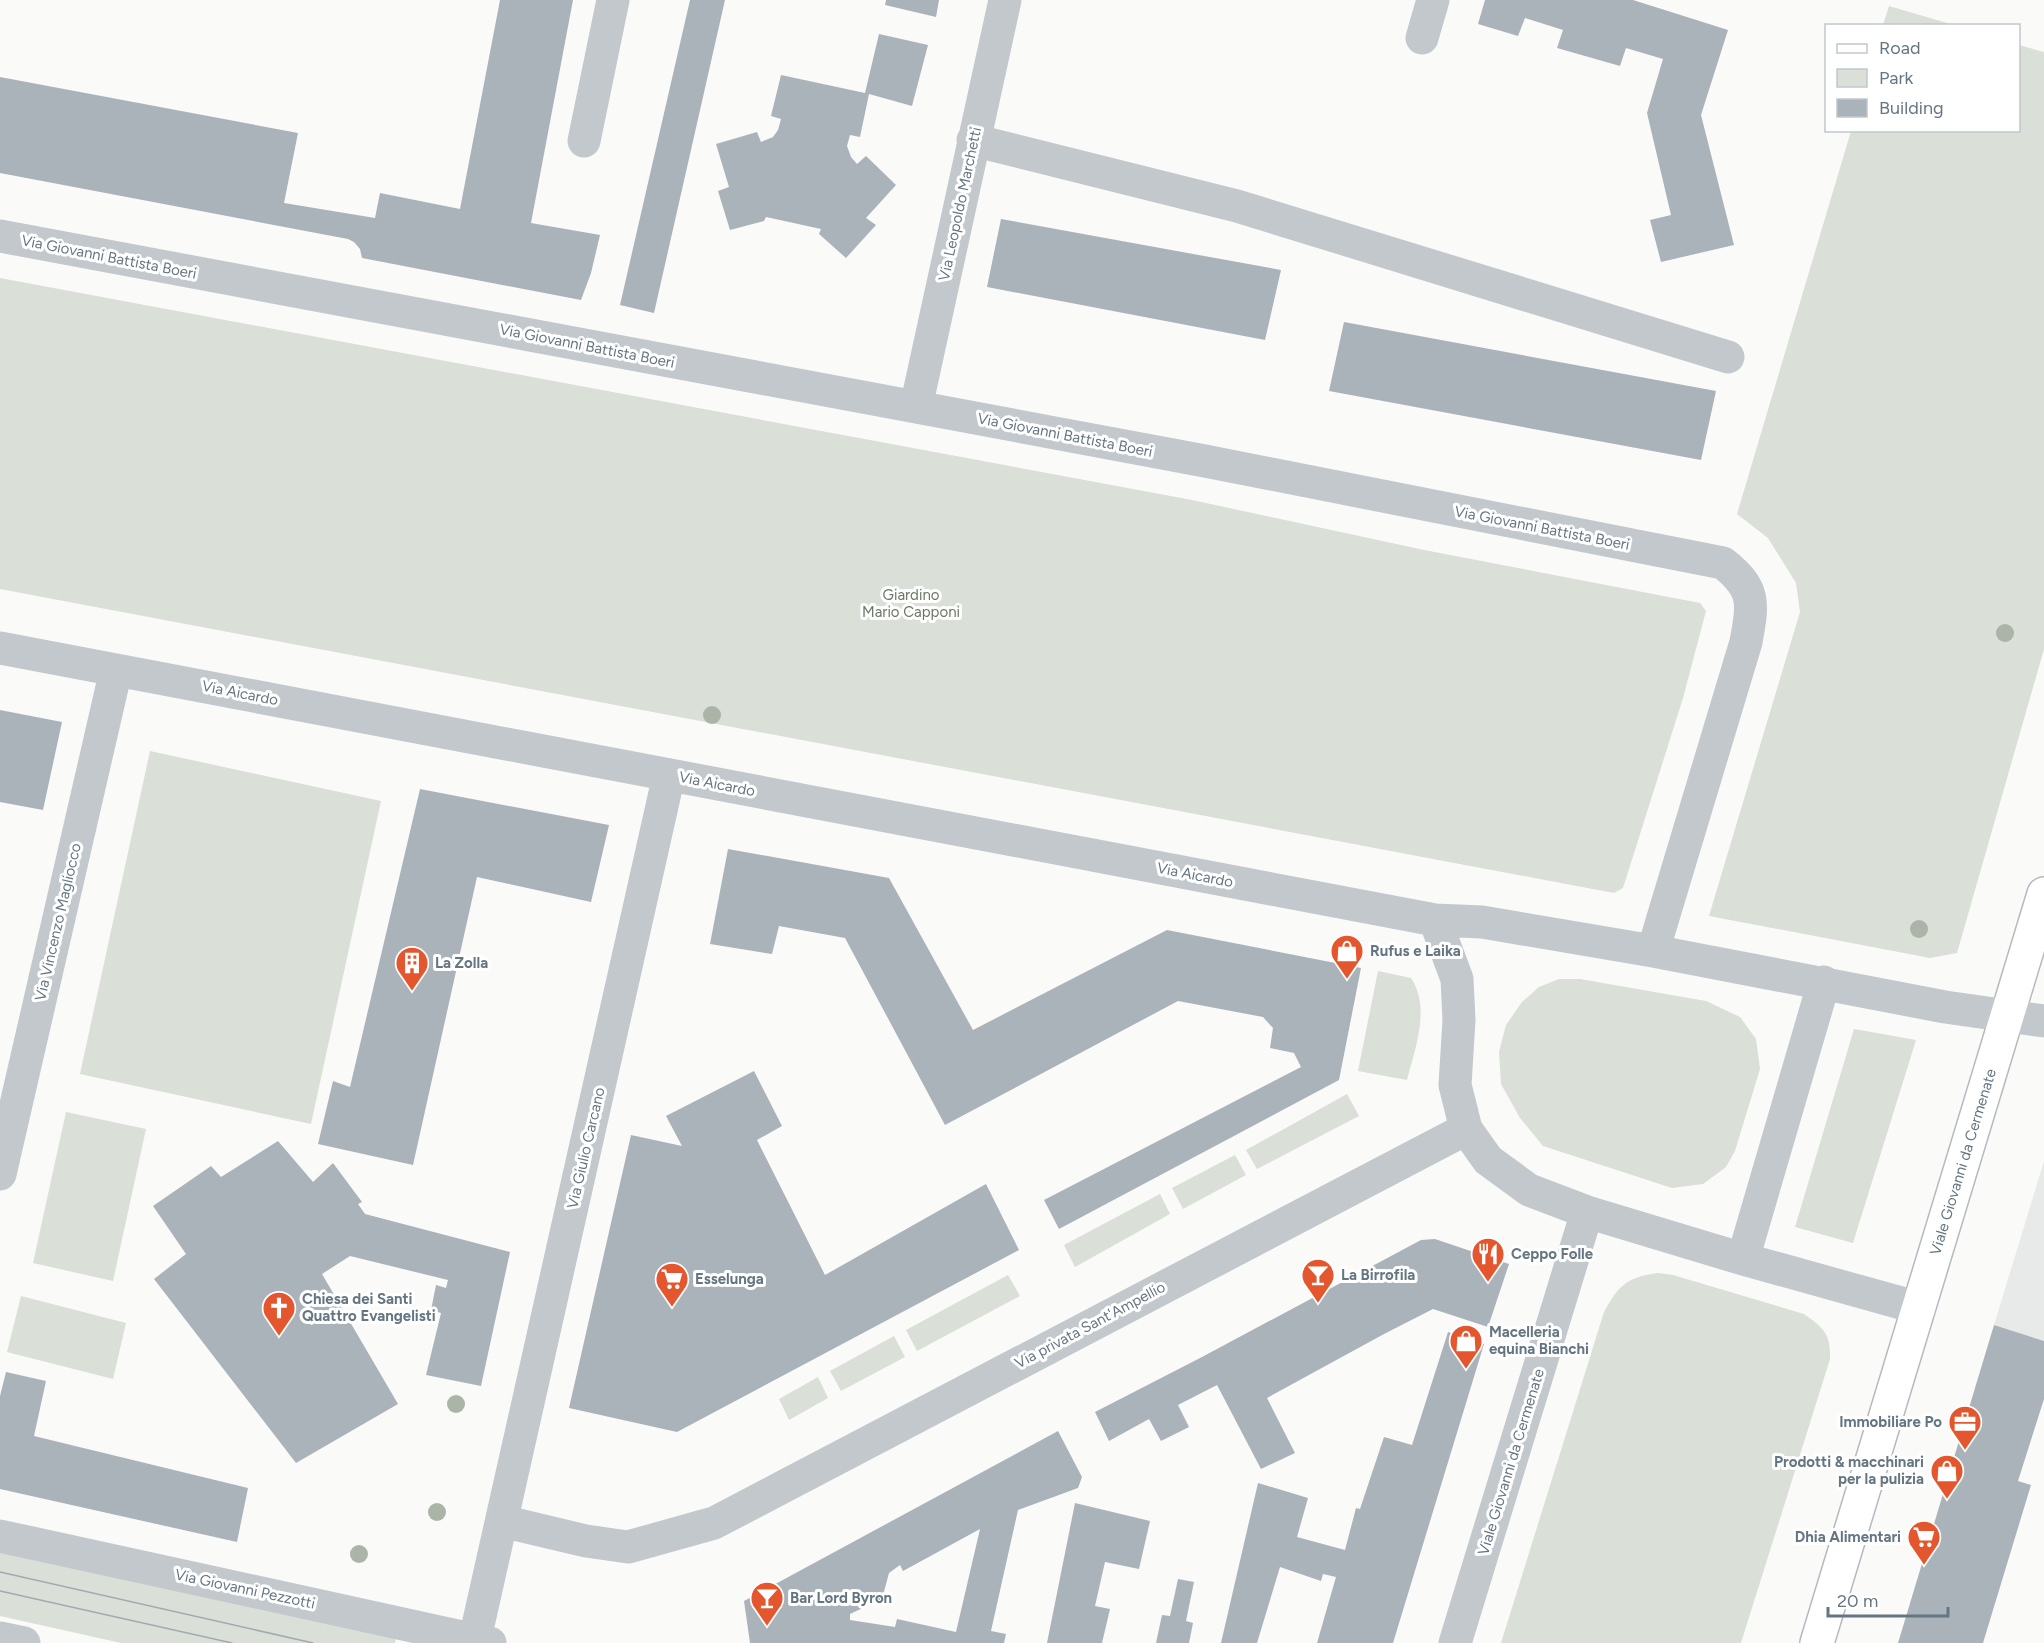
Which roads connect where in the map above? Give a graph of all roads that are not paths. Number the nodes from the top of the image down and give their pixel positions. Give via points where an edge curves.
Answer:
1 (613, 0) edge
2 (1433, 0) edge
3 (1003, 6) edge
4 (1422, 38) dead end
5 (974, 140) junction
6 (584, 141) dead end
7 (0, 236) edge
8 (1728, 357) dead end
9 (916, 407) junction
10 (0, 648) edge
11 (116, 670) junction
12 (669, 775) junction
13 (2044, 894) edge
14 (1435, 920) junction
15 (1653, 951) junction
16 (1824, 982) junction
17 (2007, 1016) junction
18 (2044, 1021) edge
19 (1466, 1129) junction
20 (0, 1174) edge
21 (1587, 1212) junction
22 (1743, 1259) junction
23 (1919, 1308) junction
24 (502, 1521) junction
25 (0, 1536) edge
26 (0, 1638) edge
27 (480, 1642) edge
28 (24, 1643) edge
29 (1455, 1643) edge
30 (1817, 1643) edge

1 - 6 street
2 - 4 street
3 - 5 street, Via Leopoldo Marchetti
5 - 8 street via 1237,206
5 - 9 street, Via Leopoldo Marchetti
7 - 9 street, Via Giovanni Battista Boeri
9 - 15 street, Via Giovanni Battista Boeri via 1723,563 1740,577 1750,595 1751,615
10 - 11 street, Via Aicardo
11 - 12 street, Via Aicardo
11 - 20 street, Via Vincenzo Magliocco
12 - 14 street, Via Aicardo
12 - 24 street, Via Giulio Carcano
13 - 17 main road, Viale Giovanni da Cermenate
14 - 15 street, Via Aicardo via 1482,922
14 - 19 street via 1457,979 1455,1085
15 - 16 street
16 - 17 street
16 - 22 street
17 - 18 street
17 - 23 main road, Viale Giovanni da Cermenate
19 - 21 street via 1488,1160 1529,1190
19 - 24 street, Via privata Sant'Ampellio via 714,1523 628,1546 586,1541
21 - 22 street
21 - 29 street, Viale Giovanni da Cermenate
22 - 23 street
23 - 30 main road, Viale Giovanni da Cermenate
24 - 27 street, Via Giulio Carcano
25 - 27 street, Via Giovanni Pezzotti
26 - 28 street

